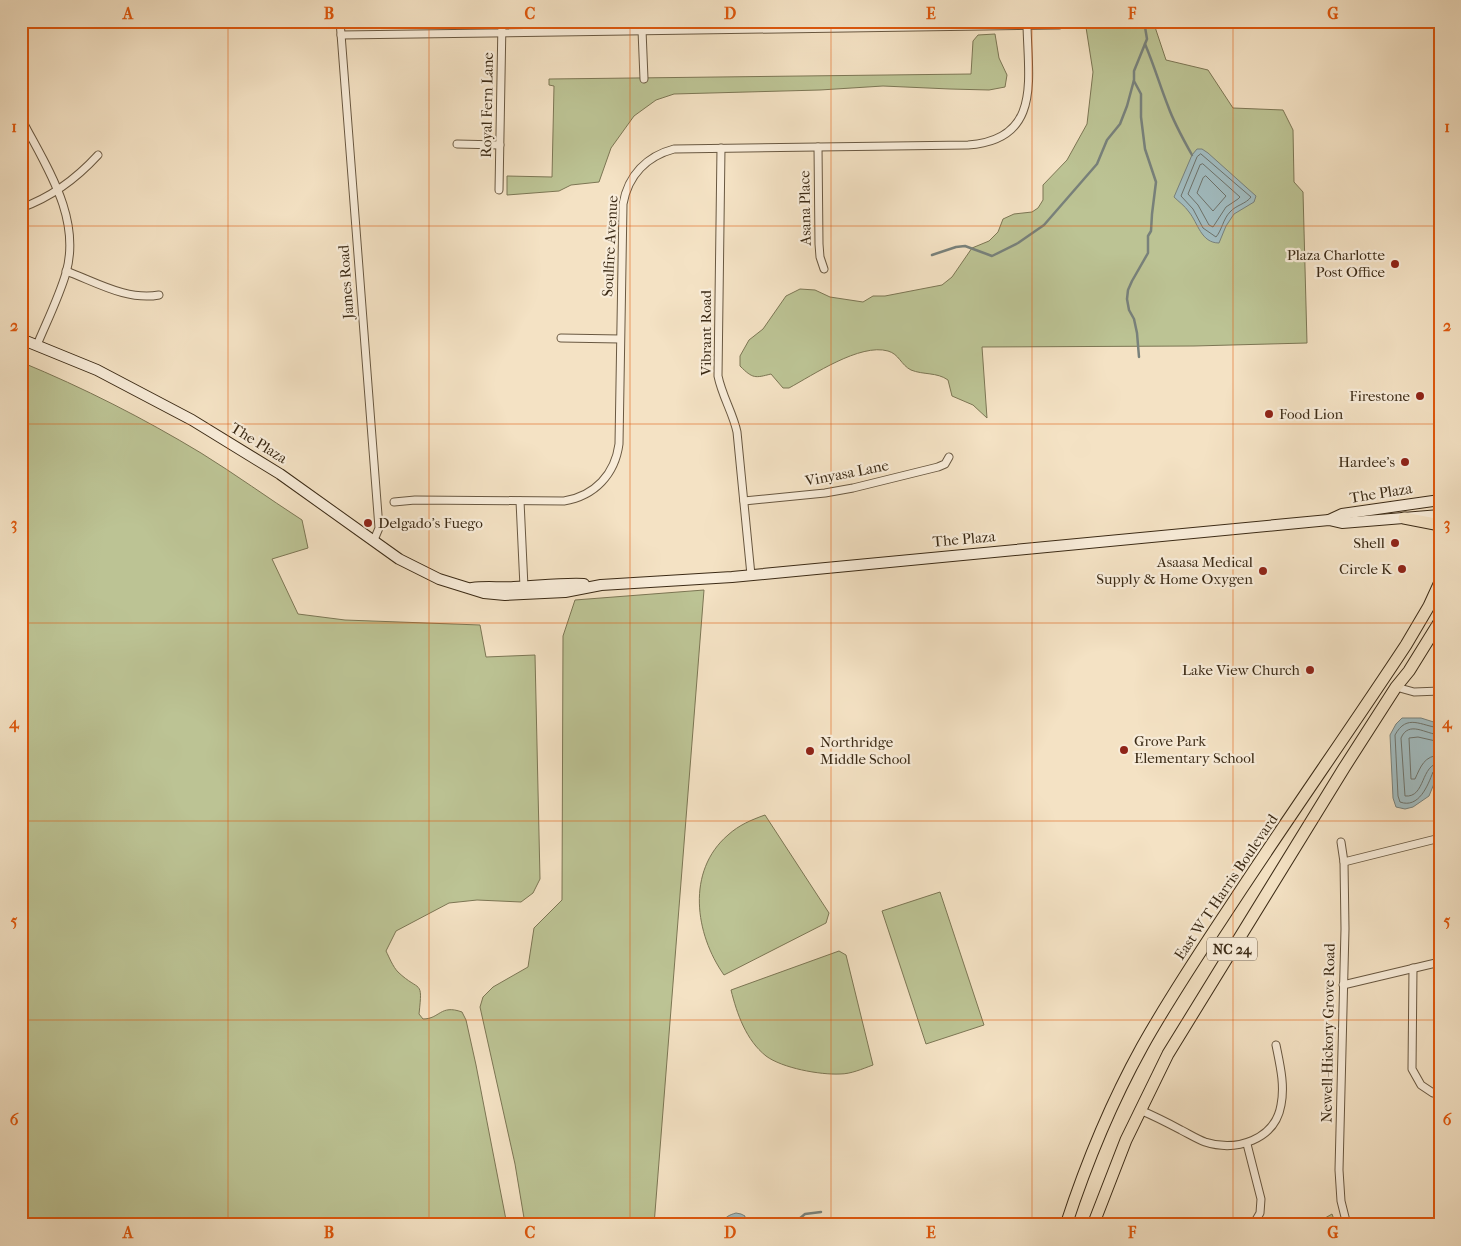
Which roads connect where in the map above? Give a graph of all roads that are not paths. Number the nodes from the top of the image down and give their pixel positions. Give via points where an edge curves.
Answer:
1 (340, 21) edge
2 (502, 21) edge
3 (948, 24) edge
4 (763, 25) edge
5 (1028, 25) junction
6 (1059, 25) dead end
7 (642, 30) junction
8 (502, 33) junction
9 (341, 36) junction
10 (644, 79) dead end
11 (21, 118) edge
12 (457, 144) dead end
13 (500, 145) junction
14 (818, 147) junction
15 (721, 148) junction
16 (98, 156) dead end
17 (58, 190) junction
18 (499, 190) dead end
19 (21, 208) edge
20 (824, 269) dead end
21 (66, 271) junction
22 (159, 295) dead end
23 (561, 338) dead end
24 (21, 339) edge
25 (620, 339) junction
26 (37, 345) junction
27 (950, 457) dead end
28 (1440, 500) edge
29 (520, 501) junction
30 (744, 501) junction
31 (394, 502) dead end
32 (1440, 515) edge
33 (1404, 518) junction
34 (1329, 520) junction
35 (1440, 525) edge
36 (374, 540) junction
37 (750, 575) junction
38 (1440, 582) edge
39 (601, 586) junction
40 (524, 587) junction
41 (470, 588) junction
42 (1440, 621) edge
43 (1396, 687) junction
44 (1440, 691) edge
45 (1440, 838) edge
46 (1342, 842) dead end
47 (1344, 862) junction
48 (1440, 962) edge
49 (1413, 968) junction
50 (1343, 984) junction
51 (1276, 1045) dead end
52 (1440, 1094) edge
53 (1140, 1110) junction
54 (1247, 1144) junction
55 (1066, 1225) edge
56 (1094, 1225) edge
57 (1253, 1225) edge
58 (1347, 1225) edge

1 - 9 street, James Road
2 - 8 street, Royal Fern Lane
3 - 4 street
3 - 5 street
4 - 7 street
5 - 6 street
5 - 14 street, Soulfire Avenue via 1027,103 1018,121 1003,136 968,145
7 - 8 street
7 - 10 street
8 - 9 street
8 - 13 street, Royal Fern Lane
9 - 36 street, James Road via 379,528
11 - 17 street
12 - 13 street
13 - 18 street, Royal Fern Lane
14 - 15 street, Soulfire Avenue
14 - 20 street, Asana Place via 819,250
15 - 25 street, Soulfire Avenue via 667,151 648,161 629,183 622,211
15 - 30 street, Vibrant Road via 718,376 737,432
16 - 17 street via 79,176
17 - 19 street
17 - 21 street via 69,231
21 - 22 street via 138,297
21 - 26 street
23 - 25 street
24 - 26 street, The Plaza
25 - 29 street, Soulfire Avenue via 619,444 611,471 597,487 578,498
26 - 36 street, The Plaza via 97,370 192,420 280,474
27 - 30 street, Vinyasa Lane via 938,468 853,488
28 - 34 street, The Plaza via 1342,514
29 - 31 street, Soulfire Avenue
29 - 40 street
30 - 37 street, Vibrant Road
32 - 33 street, The Plaza
33 - 34 street, The Plaza via 1342,523
33 - 35 main road
34 - 37 street, The Plaza
36 - 41 street, The Plaza via 399,559 439,580
37 - 39 street, The Plaza
38 - 55 main road, East W T Harris Boulevard / NC 24 via 1406,645 1241,890 1141,1048 1084,1174
39 - 40 street, The Plaza via 564,583
39 - 41 street, The Plaza via 524,595 484,593
40 - 41 street, The Plaza
42 - 43 main road, NC 24
43 - 44 street via 1414,692
43 - 53 main road, NC 24 via 1187,1022
45 - 47 street
46 - 47 street, Newell-Hickory Grove Road
47 - 50 street, Newell-Hickory Grove Road
48 - 49 street
49 - 50 street
49 - 52 street via 1412,1070 1421,1085
50 - 58 street, Newell-Hickory Grove Road via 1339,1170
51 - 54 street via 1282,1078 1281,1107 1267,1131
53 - 54 street via 1204,1142 1224,1146
53 - 56 main road, NC 24
54 - 57 street via 1261,1199 1260,1213

